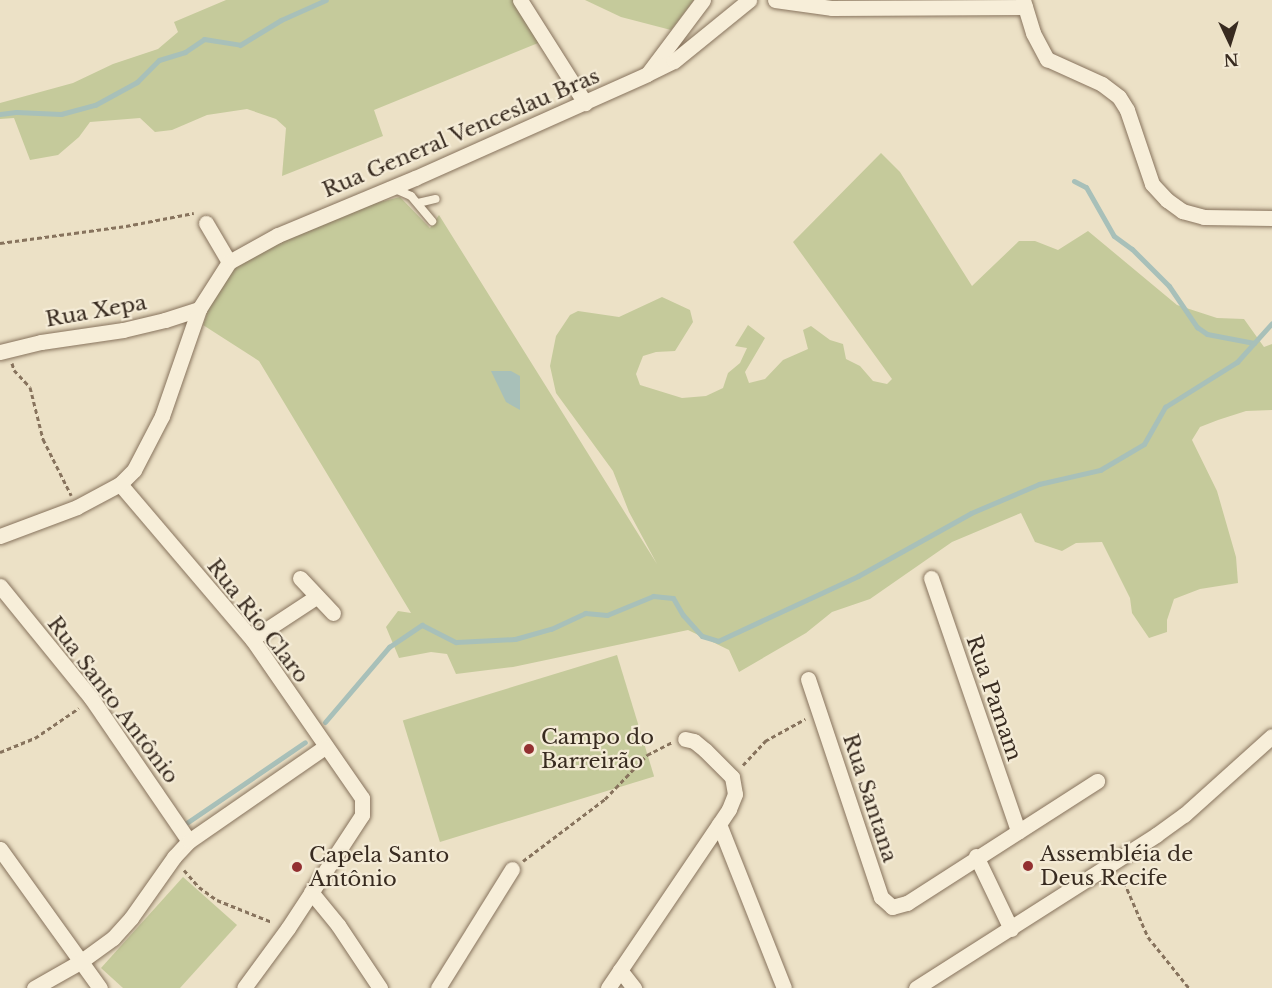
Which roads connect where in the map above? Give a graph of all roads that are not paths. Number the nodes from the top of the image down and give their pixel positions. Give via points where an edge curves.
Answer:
1 (520, 0) edge
2 (703, 0) edge
3 (749, 0) edge
4 (775, 0) edge
5 (1024, 4) edge
6 (647, 74) junction
7 (585, 103) junction
8 (391, 188) junction
9 (436, 199) dead end
10 (418, 203) junction
11 (1272, 218) edge
12 (432, 221) dead end
13 (206, 223) road end
14 (229, 262) junction
15 (199, 309) junction
16 (4, 351) edge
17 (120, 484) junction
18 (0, 537) edge
19 (300, 578) dead end
20 (931, 578) dead end
21 (0, 586) edge
22 (316, 597) junction
23 (333, 613) dead end
24 (252, 639) junction
25 (808, 679) dead end
26 (1272, 736) edge
27 (686, 739) road end
28 (325, 747) junction
29 (1097, 781) dead end
30 (719, 824) junction
31 (1018, 831) junction
32 (189, 841) junction
33 (0, 849) edge
34 (976, 856) junction
35 (512, 869) road end
36 (311, 892) junction
37 (1011, 930) junction
38 (80, 962) junction
39 (620, 970) junction
40 (34, 988) edge
41 (100, 988) edge
42 (244, 988) edge
43 (380, 988) edge
44 (438, 988) edge
45 (608, 988) edge
46 (634, 988) edge
47 (784, 988) edge
48 (916, 988) edge

1 - 7 street
2 - 6 street
3 - 6 street, Rua General Venceslau Bras via 674,60
4 - 5 street via 832,8
5 - 11 street via 1047,59 1102,84 1119,97 1152,184 1167,200 1182,211 1204,217
6 - 7 street, Rua General Venceslau Bras
7 - 8 street, Rua General Venceslau Bras
8 - 10 lane via 402,190
8 - 14 street, Rua General Venceslau Bras via 278,235
9 - 10 lane
10 - 12 lane
13 - 14 street
14 - 15 street, Rua General Venceslau Bras
15 - 16 street, Rua Xepa via 123,330
15 - 17 street, Rua General Venceslau Bras via 153,436 134,470
17 - 18 street via 77,507
17 - 24 street, Rua Rio Claro
19 - 22 street
20 - 31 street, Rua Pamam
21 - 32 street, Rua Santo Antônio via 91,698
22 - 23 street
22 - 24 street
24 - 28 street, Rua Rio Claro
25 - 34 street, Rua Santana via 881,897 892,907 907,903
26 - 37 street via 1184,815
27 - 30 street via 705,750 732,777 735,794
28 - 32 street
28 - 36 street, Rua Rio Claro via 357,788 363,806 362,815
29 - 31 street
30 - 39 street
30 - 47 street
31 - 34 street
32 - 38 street via 113,938
33 - 38 street
34 - 37 street
35 - 44 street
36 - 42 street
36 - 43 street
37 - 48 street
38 - 40 street
38 - 41 street
39 - 45 street
39 - 46 street

